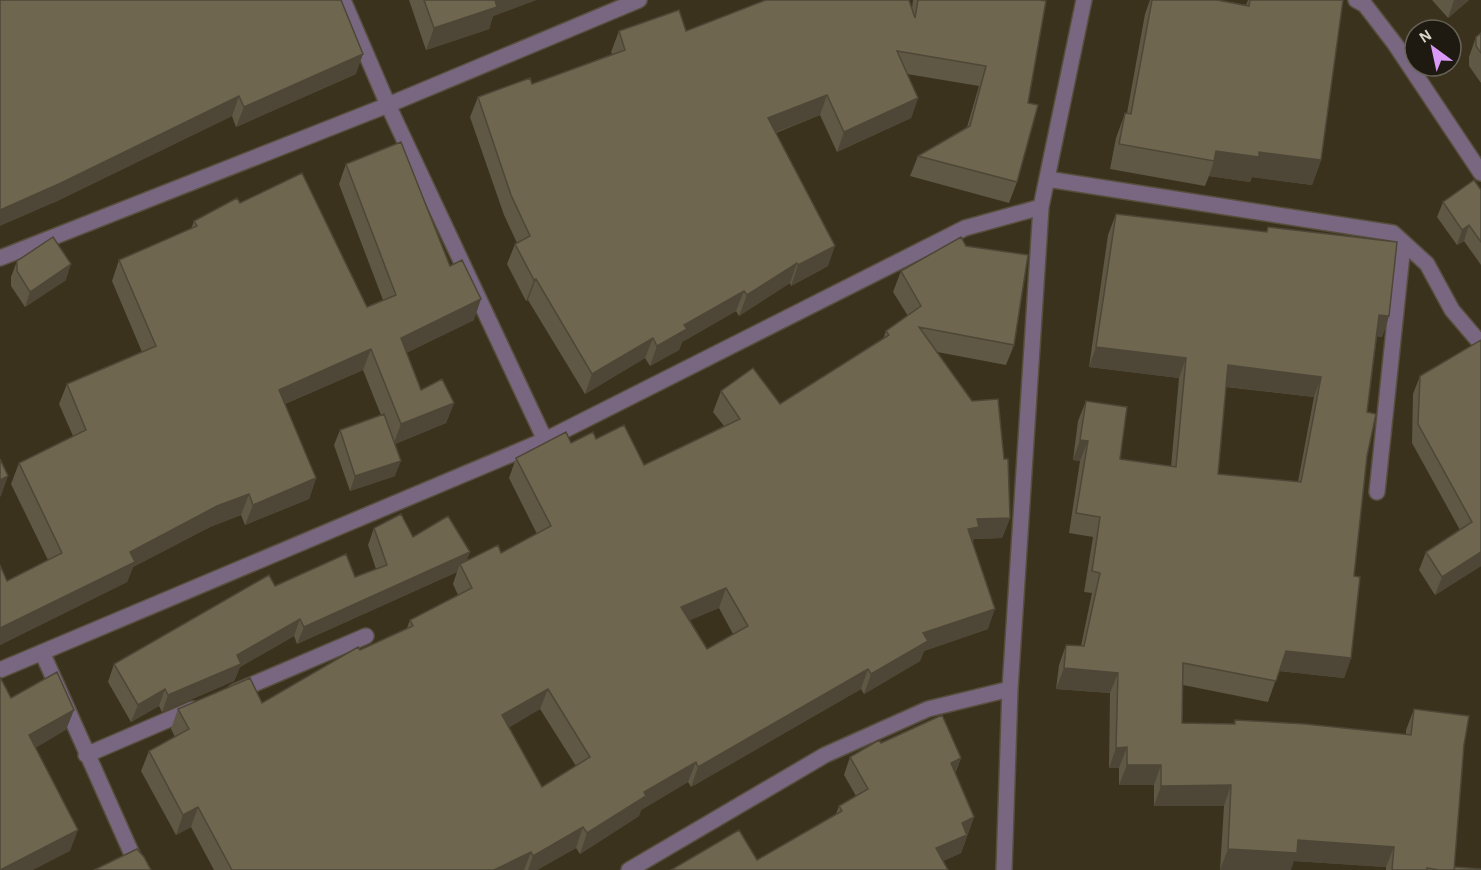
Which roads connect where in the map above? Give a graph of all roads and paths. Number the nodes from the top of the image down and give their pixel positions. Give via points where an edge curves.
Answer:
1 (343, 0) edge
2 (639, 0) edge
3 (1084, 0) edge
4 (1356, 0) edge
5 (388, 105) junction
6 (1481, 172) edge
7 (1047, 179) junction
8 (1041, 207) junction
9 (1403, 244) junction
10 (0, 258) edge
11 (1481, 344) edge
12 (545, 440) junction
13 (1377, 492) dead end
14 (366, 636) dead end
15 (42, 652) junction
16 (0, 670) edge
17 (1010, 689) junction
18 (86, 755) junction
19 (139, 870) edge
20 (629, 870) edge
21 (1004, 870) edge

1 - 5 street
2 - 5 street
3 - 7 street
4 - 6 street via 1365,5 1395,44
5 - 10 street
5 - 12 street
7 - 8 street
7 - 9 street via 1393,233
8 - 12 street via 965,228
8 - 17 street
9 - 11 street via 1427,264 1452,310
9 - 13 street
12 - 15 street
14 - 18 street
15 - 16 street
15 - 18 street
17 - 20 street via 928,709 825,755
17 - 21 street
18 - 19 street

